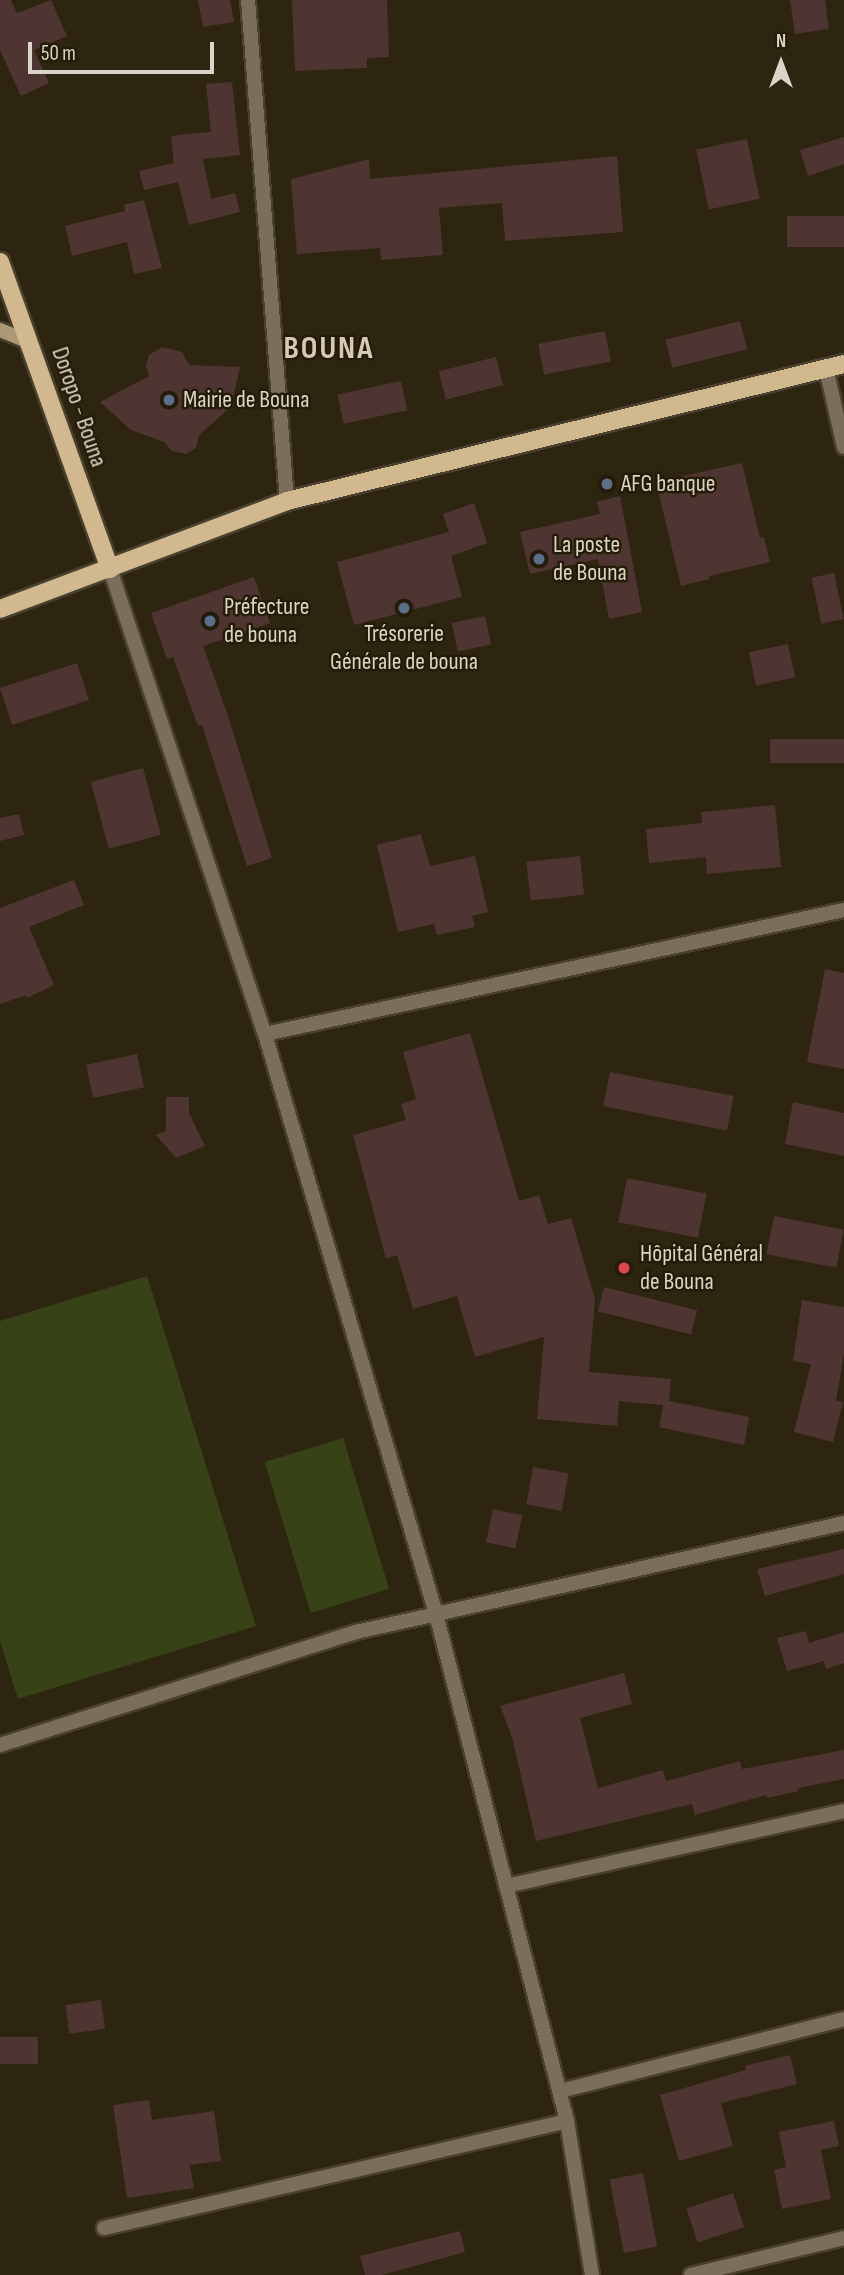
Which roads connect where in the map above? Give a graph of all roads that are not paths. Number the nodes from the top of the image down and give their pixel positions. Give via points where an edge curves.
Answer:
1 (247, 0) edge
2 (0, 262) edge
3 (0, 330) edge
4 (30, 342) junction
5 (844, 364) edge
6 (826, 368) junction
7 (844, 447) edge
8 (287, 501) junction
9 (110, 569) junction
10 (0, 609) edge
11 (844, 910) edge
12 (265, 1034) junction
13 (844, 1523) edge
14 (436, 1614) junction
15 (0, 1745) edge
16 (844, 1811) edge
17 (506, 1886) junction
18 (844, 2019) edge
19 (559, 2091) junction
20 (567, 2121) junction
21 (104, 2228) dead end
22 (844, 2238) edge
23 (592, 2275) edge
24 (691, 2275) edge

1 - 8 street
2 - 4 main road, Doropo - Bouna
3 - 4 street
4 - 9 main road, Doropo - Bouna
5 - 6 main road
6 - 7 street
6 - 8 main road
8 - 9 main road
9 - 10 main road
9 - 12 street
11 - 12 street
12 - 14 street
13 - 14 street
14 - 15 street via 356,1632
14 - 17 street
16 - 17 street
17 - 19 street
18 - 19 street
19 - 20 street
20 - 21 street
20 - 23 street
22 - 24 street

